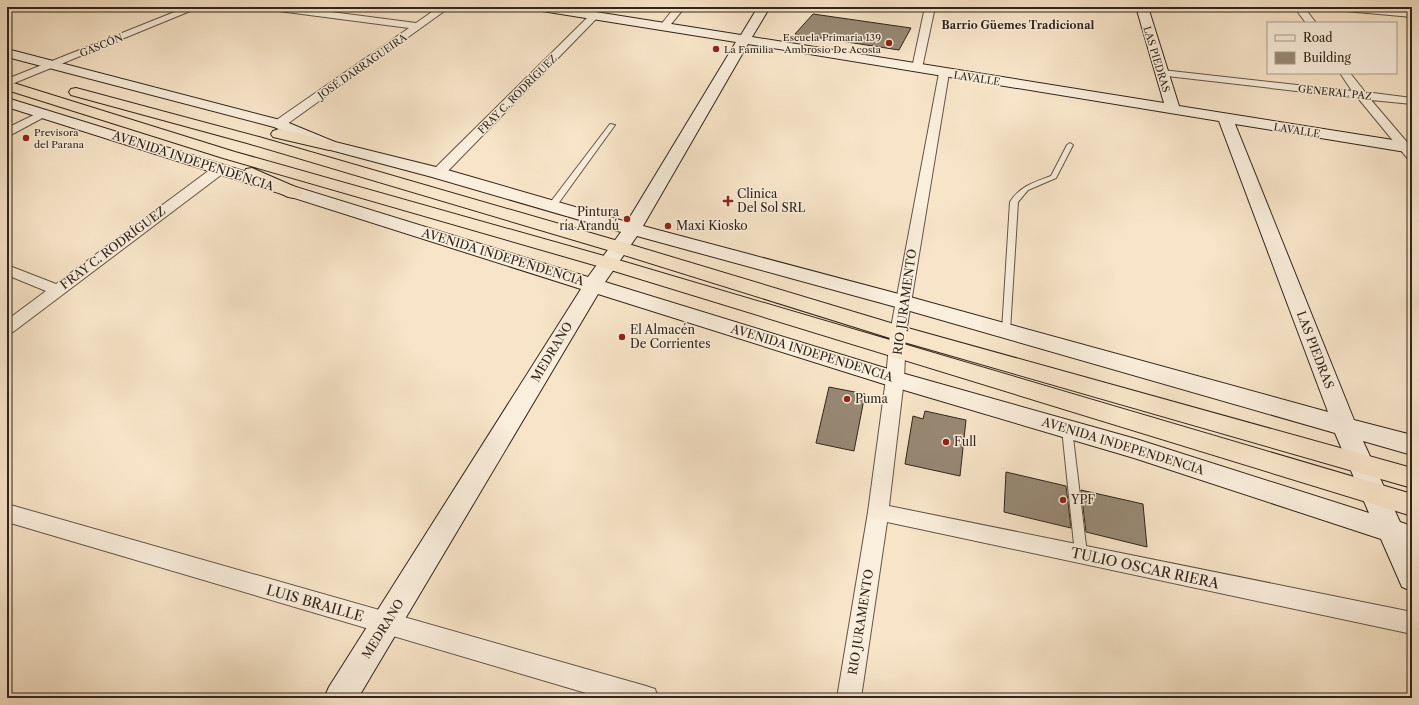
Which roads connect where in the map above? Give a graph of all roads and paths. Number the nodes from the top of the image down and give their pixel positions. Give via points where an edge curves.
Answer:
1 (196, 7) edge
2 (271, 7) edge
3 (326, 7) edge
4 (445, 7) edge
5 (542, 7) edge
6 (680, 7) edge
7 (764, 7) edge
8 (930, 7) edge
9 (1142, 7) edge
10 (1300, 7) edge
11 (1334, 7) edge
12 (566, 9) edge
13 (317, 13) junction
14 (1412, 14) edge
15 (595, 15) junction
16 (1310, 22) edge
17 (417, 26) junction
18 (664, 26) junction
19 (743, 40) junction
20 (7, 52) edge
21 (54, 65) junction
22 (917, 68) junction
23 (944, 73) junction
24 (1162, 74) junction
25 (1346, 74) edge
26 (10, 80) edge
27 (1361, 95) junction
28 (1412, 101) edge
29 (7, 102) edge
30 (1172, 110) junction
31 (44, 114) junction
32 (168, 116) junction
33 (1225, 118) junction
34 (279, 124) junction
35 (612, 125) dead end
36 (7, 133) edge
37 (161, 134) junction
38 (329, 145) junction
39 (1070, 145) dead end
40 (1410, 150) edge
41 (220, 169) junction
42 (438, 173) junction
43 (294, 193) junction
44 (552, 206) junction
45 (632, 229) junction
46 (613, 255) junction
47 (7, 270) edge
48 (593, 285) junction
49 (58, 290) junction
50 (903, 302) junction
51 (7, 328) edge
52 (1006, 331) junction
53 (897, 341) junction
54 (895, 379) junction
55 (1345, 426) junction
56 (1066, 429) junction
57 (1412, 445) edge
58 (1359, 462) junction
59 (1412, 478) edge
60 (1373, 493) junction
61 (1412, 505) edge
62 (878, 512) junction
63 (7, 513) edge
64 (1402, 535) edge
65 (1081, 554) junction
66 (1412, 578) edge
67 (1412, 623) edge
68 (386, 624) junction
69 (340, 698) edge
70 (646, 698) edge
71 (849, 698) edge

1 - 21 street, GASCÓN
2 - 13 street
3 - 13 street
4 - 17 street, JOSÉ DARRAGUEIRA
5 - 12 street, LAVALLE
6 - 18 street
7 - 19 street, MEDRANO
8 - 22 street
9 - 24 street, LAS PIEDRAS
10 - 16 street
11 - 14 street
12 - 15 street, LAVALLE
13 - 17 street
15 - 18 street, LAVALLE
15 - 42 street, FRAY C. RODRÍGUEZ
17 - 34 street, JOSÉ DARRAGUEIRA
18 - 19 street, LAVALLE
19 - 22 street, LAVALLE
19 - 45 street, MEDRANO
20 - 21 street
21 - 26 street, GASCÓN
21 - 34 street
22 - 23 street, LAVALLE
23 - 30 street, LAVALLE
23 - 50 street, RIO JURAMENTO
24 - 27 street, GENERAL PAZ
24 - 30 street, LAS PIEDRAS
25 - 27 street
26 - 32 highway, AVENIDA INDEPENDENCIA
26 - 37 highway, AVENIDA INDEPENDENCIA
27 - 28 street, GENERAL PAZ
27 - 40 street
29 - 31 street, AVENIDA INDEPENDENCIA
30 - 33 street, LAVALLE
31 - 36 street
31 - 41 street, AVENIDA INDEPENDENCIA
32 - 38 highway via 237,125
32 - 46 highway, AVENIDA INDEPENDENCIA
33 - 40 street, LAVALLE
33 - 55 street, LAS PIEDRAS
34 - 38 street
35 - 44 lane
37 - 43 highway
37 - 46 highway, AVENIDA INDEPENDENCIA via 236,157
38 - 42 street
39 - 52 lane via 1054,177 1022,190 1014,202
41 - 43 street, AVENIDA INDEPENDENCIA
41 - 49 street, FRAY C. RODRÍGUEZ
42 - 44 street
43 - 48 street, AVENIDA INDEPENDENCIA
44 - 45 street
45 - 46 street, MEDRANO
45 - 50 street
46 - 48 street, MEDRANO
46 - 53 highway, AVENIDA INDEPENDENCIA
47 - 49 street
48 - 54 street, AVENIDA INDEPENDENCIA
48 - 68 street, MEDRANO
49 - 51 street, FRAY C. RODRÍGUEZ
50 - 52 street
50 - 53 street, RIO JURAMENTO
52 - 55 street
53 - 54 street, RIO JURAMENTO
53 - 58 highway, AVENIDA INDEPENDENCIA
53 - 60 highway, AVENIDA INDEPENDENCIA
54 - 56 street, AVENIDA INDEPENDENCIA
54 - 62 street, RIO JURAMENTO
55 - 57 street
55 - 58 street, LAS PIEDRAS
56 - 64 street, AVENIDA INDEPENDENCIA
56 - 65 lane
58 - 59 highway, AVENIDA INDEPENDENCIA
58 - 60 street, LAS PIEDRAS
60 - 61 highway, AVENIDA INDEPENDENCIA
60 - 64 street, LAS PIEDRAS
62 - 65 street, TULIO OSCAR RIERA
62 - 71 street, RIO JURAMENTO
63 - 68 street, LUIS BRAILLE
64 - 66 street, LAS PIEDRAS
65 - 67 street, TULIO OSCAR RIERA
68 - 69 street, MEDRANO
68 - 70 street, LUIS BRAILLE

